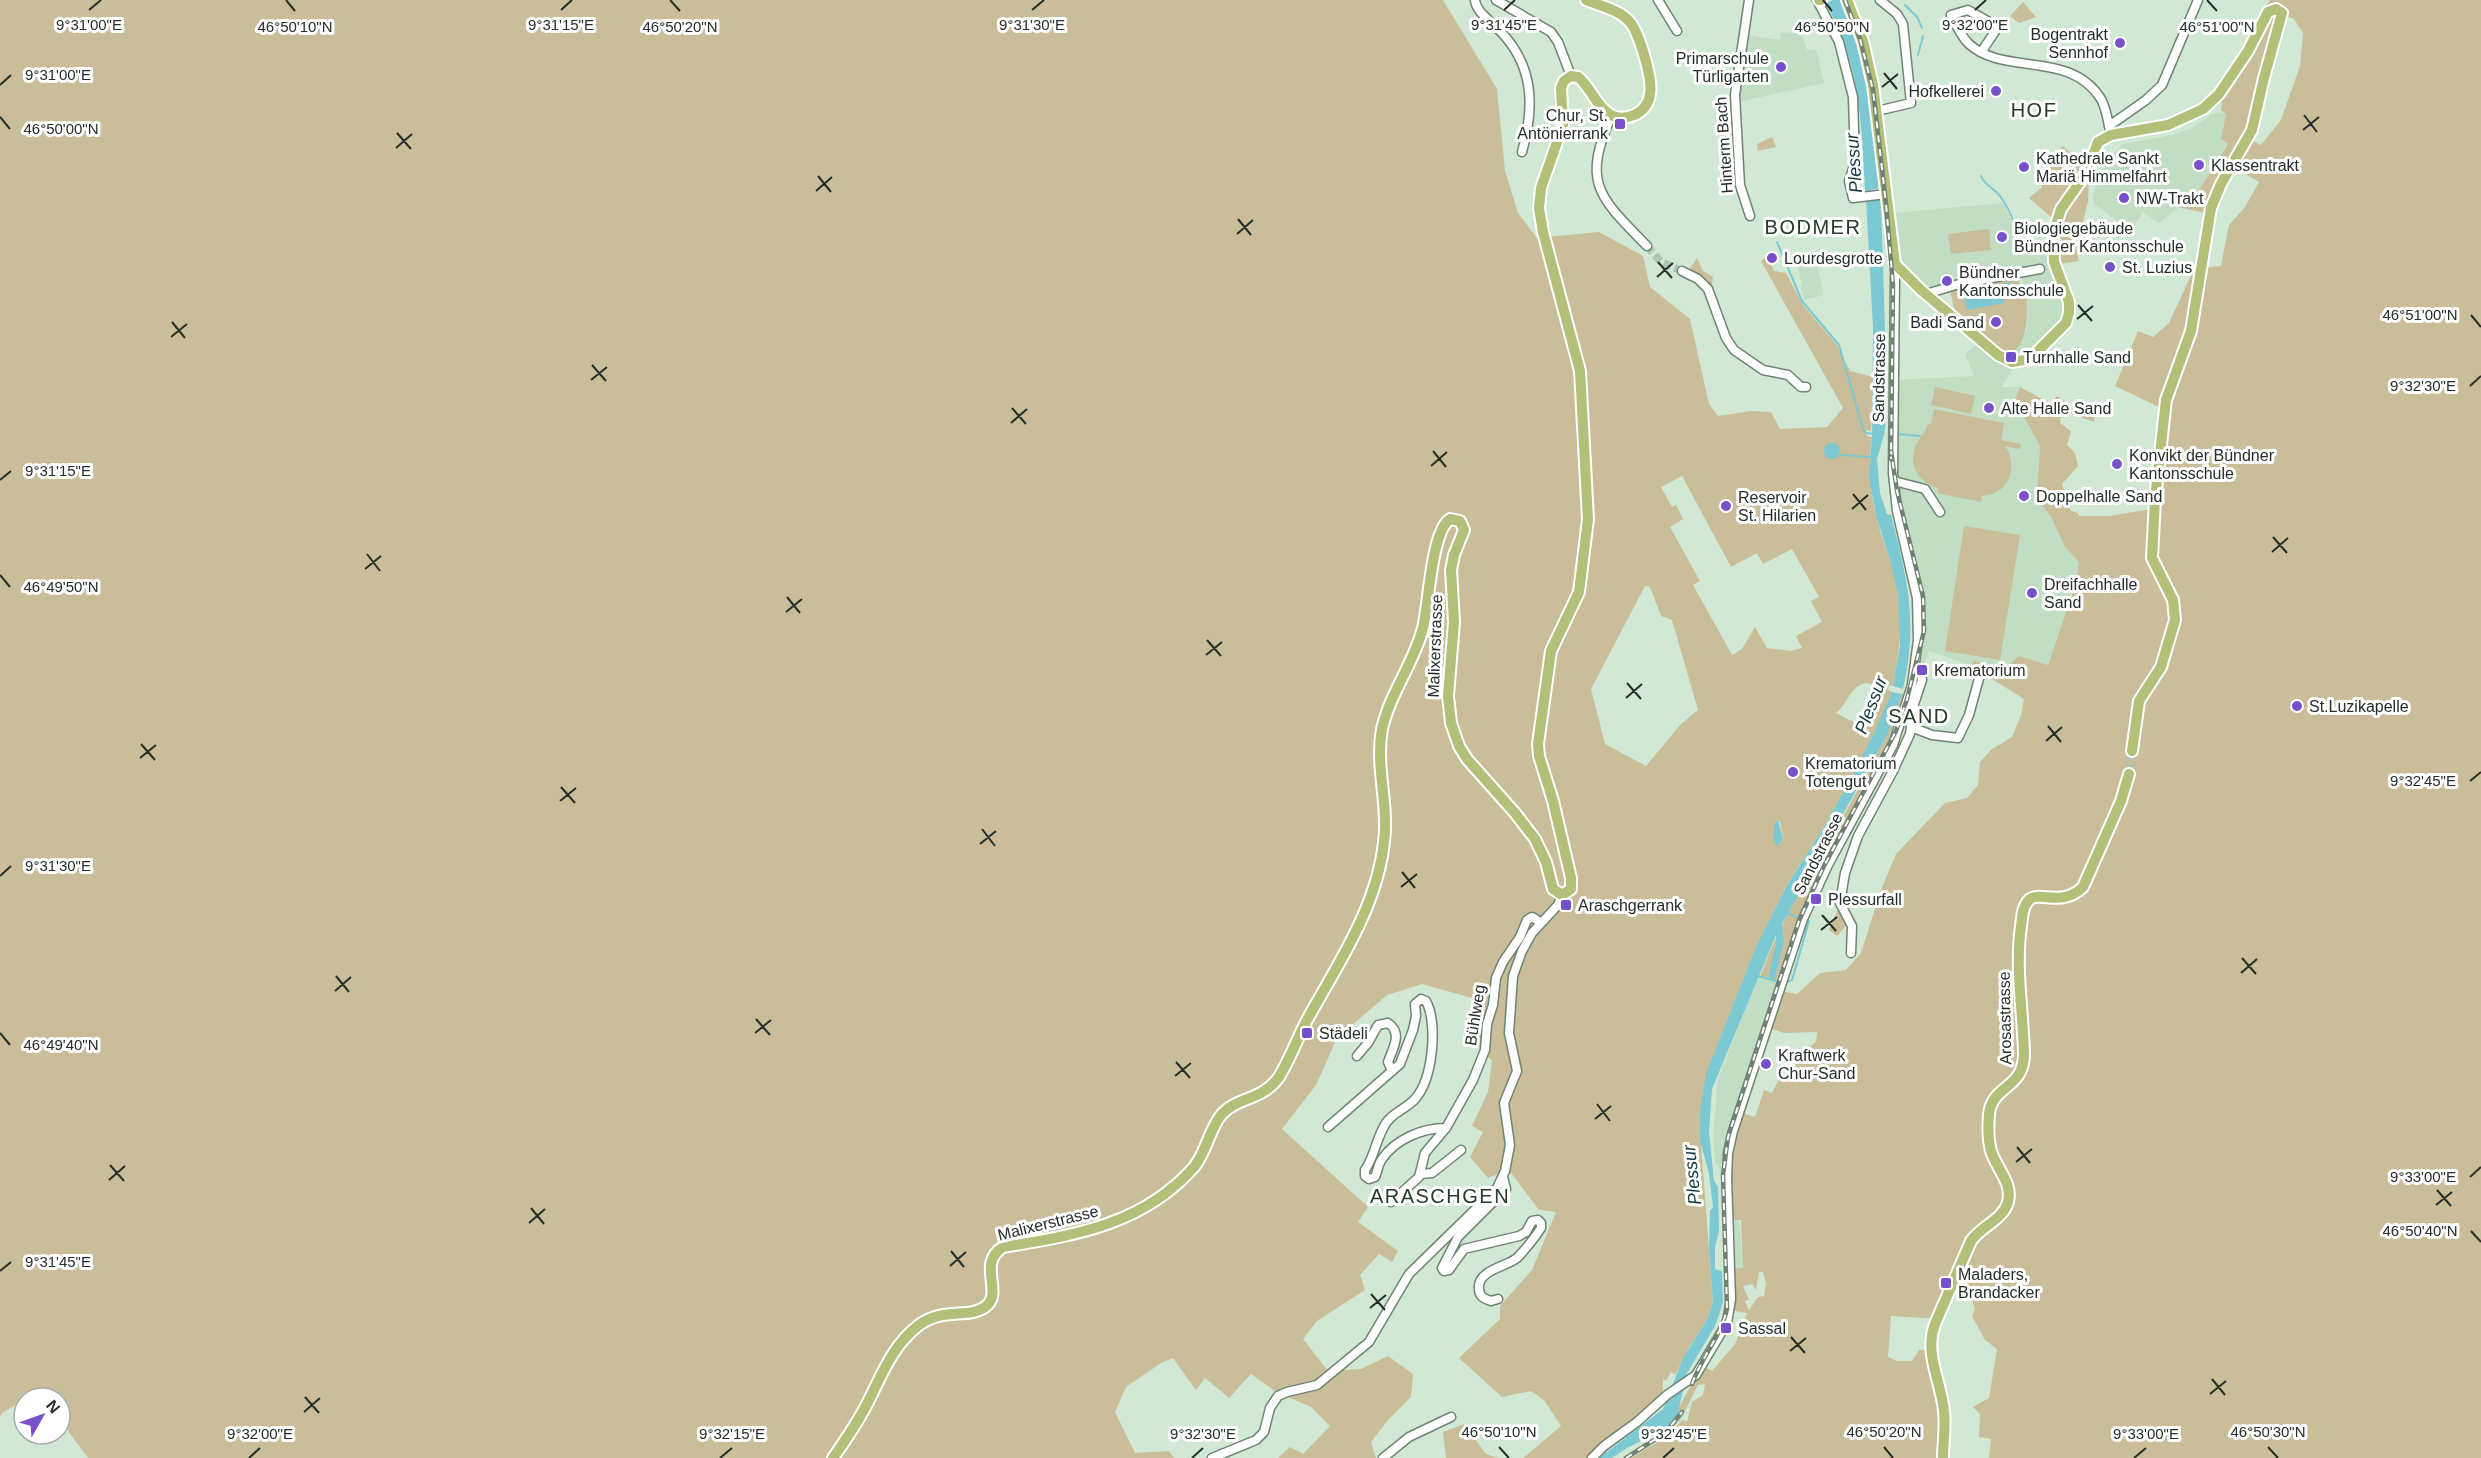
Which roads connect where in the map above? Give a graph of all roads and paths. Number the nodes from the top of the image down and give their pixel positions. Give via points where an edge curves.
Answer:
1 (1475, 0) edge
2 (1496, 0) edge
3 (1586, 0) edge
4 (1658, 0) edge
5 (1749, 0) edge
6 (1819, 0) edge
7 (1847, 0) edge
8 (1880, 0) edge
9 (2198, 0) edge
10 (1677, 31) dead end
11 (1963, 36) junction
12 (1984, 48) junction
13 (2027, 59) dead end
14 (1571, 76) junction
15 (1877, 111) junction
16 (1612, 116) junction
17 (2110, 131) junction
18 (1522, 152) dead end
19 (1884, 195) junction
20 (1749, 216) dead end
21 (1647, 246) tunnel mouth
22 (1897, 267) junction
23 (2040, 269) dead end
24 (1682, 271) tunnel mouth
25 (1926, 294) junction
26 (1806, 387) dead end
27 (1894, 482) junction
28 (1940, 512) dead end
29 (1915, 671) junction
30 (1980, 675) dead end
31 (1911, 727) junction
32 (2132, 751) tunnel mouth
33 (2129, 774) tunnel mouth
34 (1562, 895) junction
35 (1540, 922) junction
36 (1851, 953) dead end
37 (1357, 1056) dead end
38 (1392, 1071) junction
39 (1328, 1127) dead end
40 (1446, 1128) junction
41 (1461, 1150) dead end
42 (1420, 1174) junction
43 (1503, 1177) junction
44 (1391, 1202) dead end
45 (1498, 1299) dead end
46 (1451, 1417) dead end
47 (833, 1458) edge
48 (1212, 1458) edge
49 (1383, 1458) edge
50 (1592, 1458) edge
51 (1943, 1458) edge

1 - 18 street via 1510,43 1527,81 1531,112
2 - 14 street via 1551,32
3 - 16 main road via 1619,14 1632,25 1650,84 1650,97 1642,110 1628,117
4 - 10 street
5 - 20 street, Hinterm Bach via 1735,95 1740,185
6 - 19 street via 1839,42 1853,97 1855,163 1849,181 1853,198
7 - 15 main road via 1865,49
8 - 15 street via 1903,24 1911,103
9 - 17 street via 2162,85
11 - 12 street
11 - 12 street via 1951,15 1968,10 1998,27
11 - 17 street via 1989,55 2076,75 2101,100
12 - 13 street
14 - 16 main road via 1581,79
14 - 34 main road via 1561,86 1563,125 1541,188 1539,208 1580,371 1587,471 1588,525 1580,586 1551,651 1538,744 1572,882 1570,891
15 - 19 main road
16 - 21 street via 1596,158 1597,185 1607,205
17 - 25 main road via 2093,152 2087,172 2061,209 2053,234 2053,256 2069,302 2068,318 2037,354 2023,362 2005,360
17 - 32 main road via 2168,125 2203,109 2248,51 2268,12 2281,11 2252,130 2211,208 2191,332 2166,400 2151,558 2173,600 2175,620 2162,668 2139,701
19 - 22 main road
22 - 25 main road
22 - 27 street, Sandstrasse
23 - 25 street
24 - 26 street via 1708,288 1734,350 1759,368 1785,374
27 - 28 street via 1925,489
27 - 29 street, Sandstrasse via 1917,598
29 - 31 street via 1923,679
29 - 50 street, Sandstrasse via 1893,745 1803,919 1731,1138 1727,1164 1730,1314 1692,1378
30 - 31 street via 1970,715 1958,738 1932,735
31 - 36 street via 1846,868 1840,900 1852,926
33 - 51 main road, Arosastrasse via 2085,885 2063,899 2035,896 2024,908 2018,979 2023,1064 2017,1078 1993,1101 1989,1115 1991,1152 2008,1187 2008,1201 1998,1218 1971,1241 1932,1334 1932,1357 1944,1411
34 - 35 street via 1558,905
34 - 47 main road, Malixerstrasse via 1553,889 1531,833 1472,765 1454,731 1448,702 1454,622 1452,570 1464,528 1460,521 1452,519 1441,531 1421,636 1383,725 1380,757 1386,826 1378,878 1342,958 1279,1077 1264,1093 1223,1113 1196,1164 1144,1208 1088,1232 1003,1247 995,1252 991,1260 993,1292 985,1307 931,1318 903,1341 891,1355 855,1426
35 - 40 street, Bühlweg via 1532,917 1527,920 1501,966 1484,1055
35 - 43 street via 1522,951 1511,987 1509,1033 1517,1071 1504,1103 1510,1139
37 - 38 street via 1378,1025 1388,1023 1396,1033 1388,1062
38 - 39 street
38 - 40 street via 1401,1062 1412,1033 1416,1002 1424,999 1429,1007 1432,1035 1430,1071 1415,1099 1391,1117 1382,1130 1365,1170 1366,1177 1375,1177 1382,1159 1399,1142 1420,1131
40 - 42 street, Bühlweg via 1425,1153
41 - 42 street, Bühlweg via 1432,1173
42 - 44 street, Bühlweg
43 - 45 street via 1505,1191 1458,1237 1442,1266 1448,1271 1464,1249 1519,1236 1532,1221 1538,1220 1541,1228 1521,1253 1485,1275 1479,1283 1483,1298
43 - 48 street via 1488,1198 1409,1275 1369,1342 1317,1385 1278,1396 1258,1439
46 - 49 street via 1409,1437

